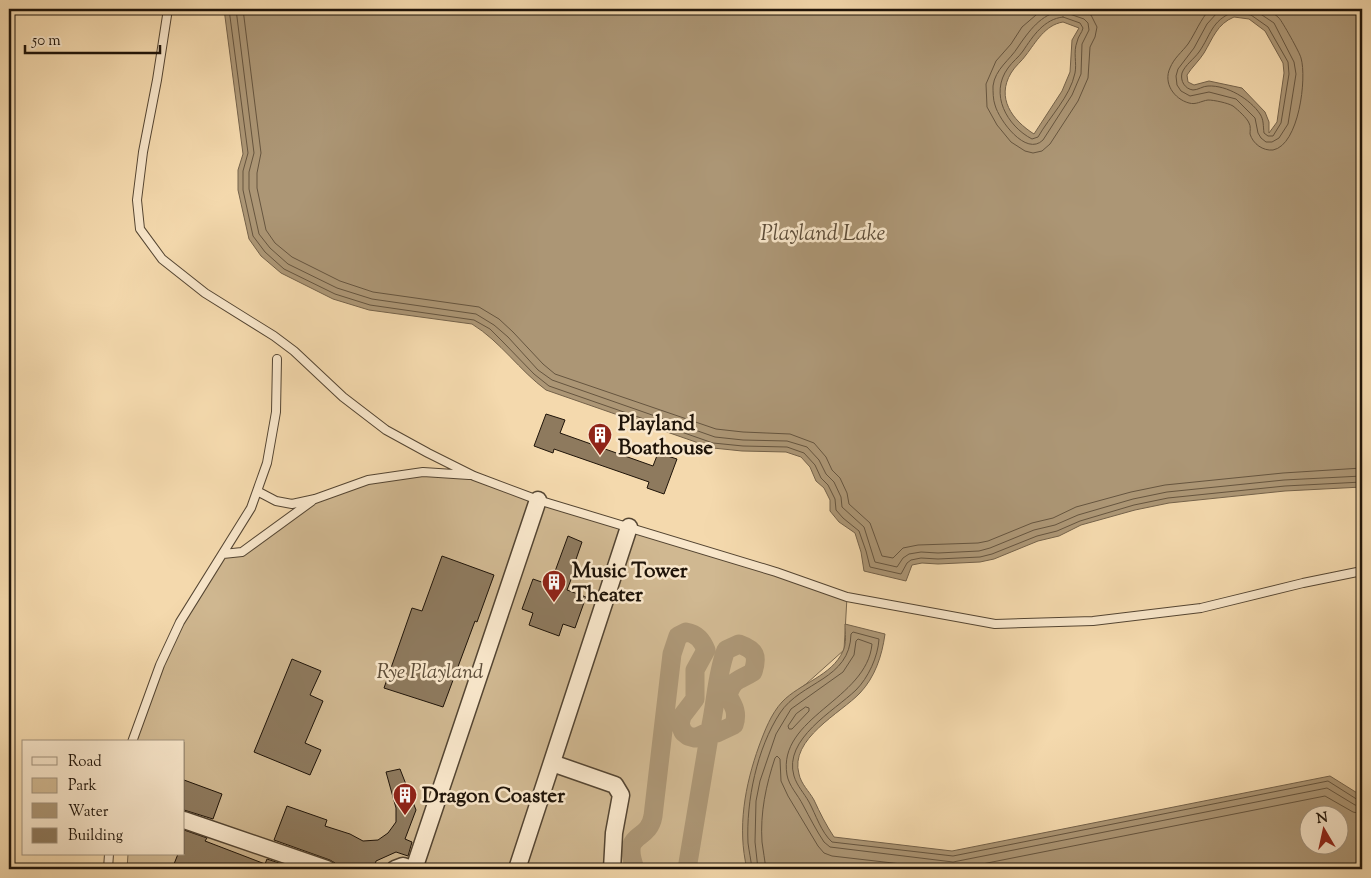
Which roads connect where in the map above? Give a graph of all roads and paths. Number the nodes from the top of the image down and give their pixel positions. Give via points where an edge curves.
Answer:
1 (168, 9) edge
2 (278, 359) dead end
3 (474, 476) junction
4 (257, 492) junction
5 (315, 499) junction
6 (538, 500) junction
7 (629, 528) junction
8 (223, 554) junction
9 (1362, 571) edge
10 (133, 740) edge
11 (552, 763) junction
12 (185, 820) edge
13 (109, 856) edge
14 (108, 869) edge
15 (327, 869) edge
16 (396, 869) edge
17 (413, 869) edge
18 (517, 869) edge
19 (612, 869) edge

1 - 3 lane via 142,152 137,200 140,230 162,259 205,293 294,351 343,397 386,430
2 - 4 lane via 276,412 267,463
3 - 5 lane via 424,472 368,480
3 - 6 lane
4 - 5 lane via 292,504
4 - 8 lane
5 - 8 lane via 242,552
6 - 7 lane
6 - 17 street
7 - 9 lane via 847,597 995,624 1093,621 1201,608
7 - 11 street
8 - 10 lane via 180,622 160,665
11 - 18 street
11 - 19 street via 615,785 621,795
12 - 15 street
13 - 14 lane
16 - 17 street via 403,866

